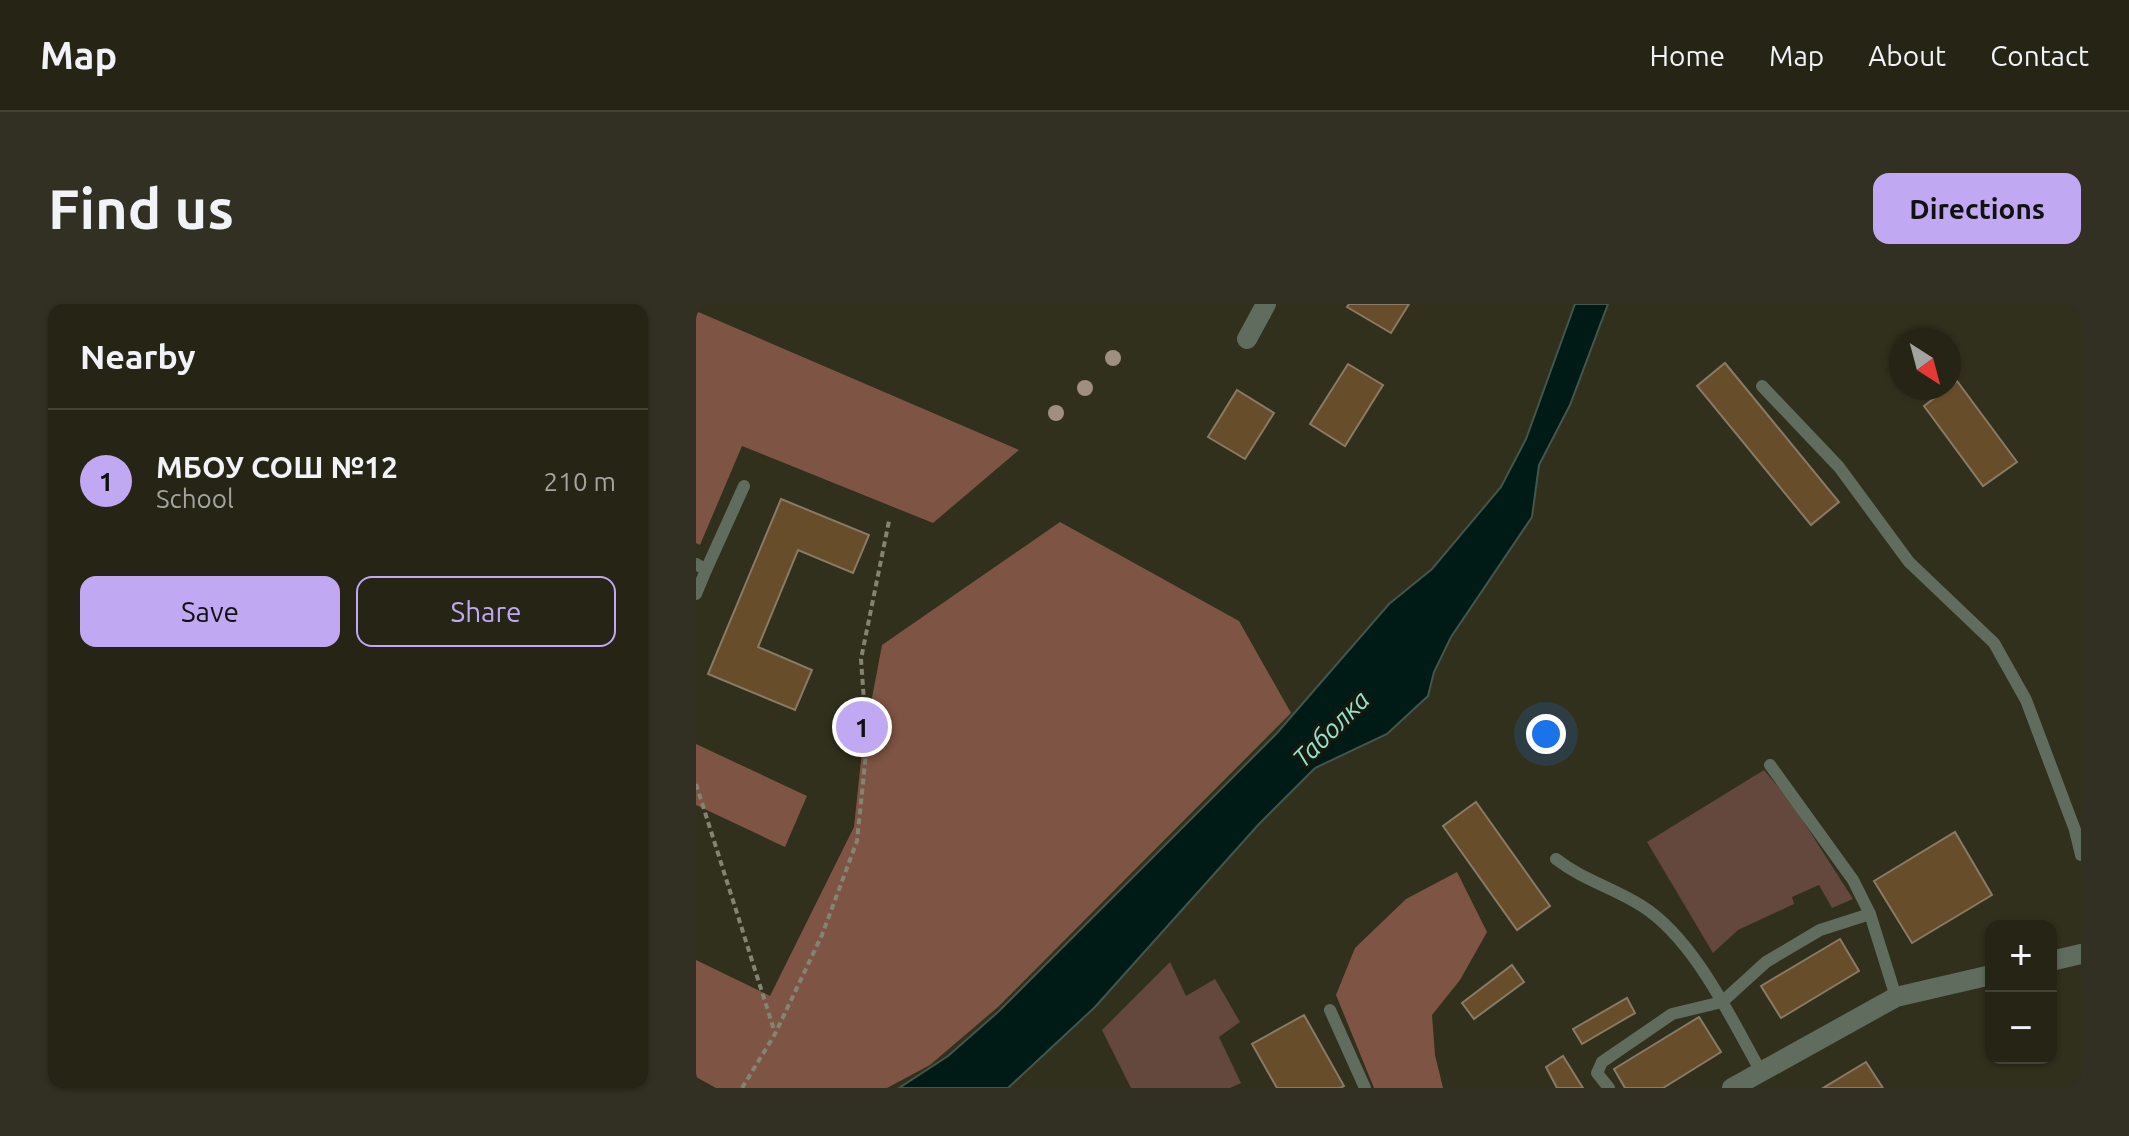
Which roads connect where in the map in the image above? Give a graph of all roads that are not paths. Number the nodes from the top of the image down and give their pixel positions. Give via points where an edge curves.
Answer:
1 (1266, 304) edge
2 (1247, 339) dead end
3 (1762, 386) dead end
4 (744, 486) dead end
5 (701, 567) edge
6 (696, 594) edge
7 (1770, 765) dead end
8 (2081, 855) edge
9 (1556, 859) dead end
10 (1870, 914) junction
11 (2081, 954) edge
12 (2057, 960) edge
13 (1985, 976) edge
14 (1896, 997) junction
15 (1722, 1002) junction
16 (1330, 1010) dead end
17 (1760, 1070) junction
18 (1365, 1088) edge
19 (1609, 1088) edge
20 (1732, 1088) edge

1 - 2 street
3 - 8 lane via 1839,467 1909,562 1994,643 2026,700
4 - 5 lane
5 - 6 lane
7 - 10 lane via 1853,880
9 - 15 lane via 1661,921
10 - 14 lane
10 - 15 lane via 1820,930 1766,962
11 - 12 street
13 - 14 street
14 - 17 street
15 - 17 lane
15 - 19 lane via 1672,1014 1602,1062 1597,1073
16 - 18 lane
17 - 20 street

